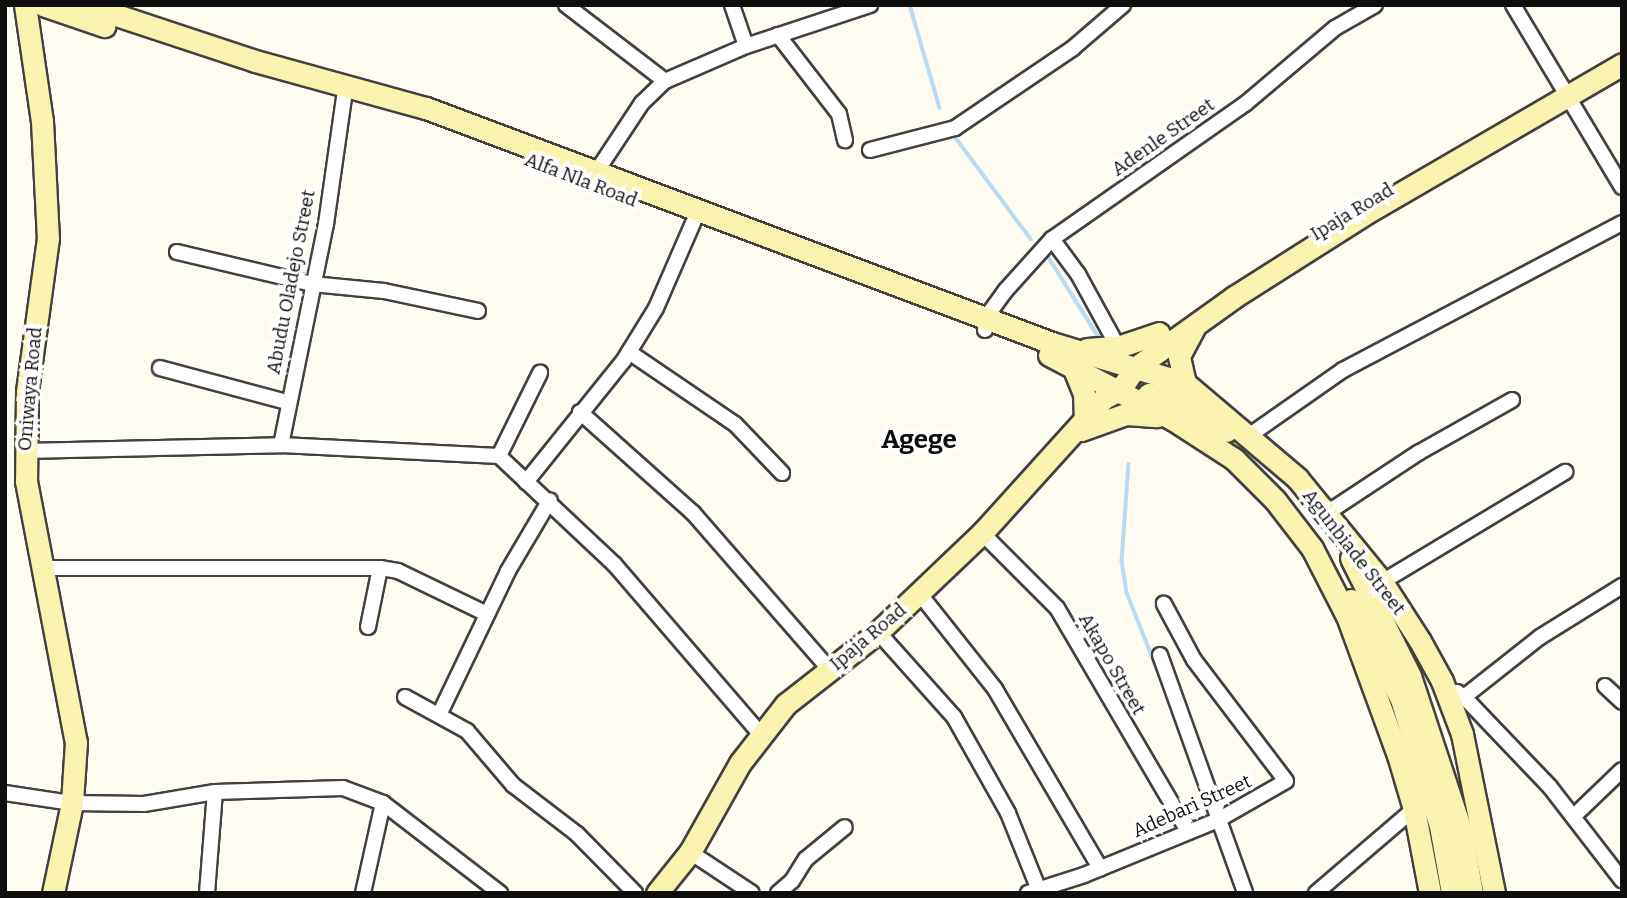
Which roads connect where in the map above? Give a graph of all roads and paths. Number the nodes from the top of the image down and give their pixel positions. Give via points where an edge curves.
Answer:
1 (25, 5) edge
2 (43, 5) edge
3 (86, 5) edge
4 (566, 5) edge
5 (732, 5) edge
6 (870, 5) edge
7 (1123, 5) edge
8 (1375, 5) edge
9 (1513, 5) edge
10 (778, 35) junction
11 (746, 46) junction
12 (1622, 51) edge
13 (1622, 64) edge
14 (664, 80) junction
15 (345, 90) junction
16 (1564, 93) junction
17 (845, 140) dead end
18 (870, 150) dead end
19 (592, 178) junction
20 (1622, 187) edge
21 (693, 223) junction
22 (1622, 223) edge
23 (1052, 239) junction
24 (177, 252) dead end
25 (312, 284) junction
26 (478, 311) dead end
27 (1208, 315) junction
28 (986, 323) junction
29 (629, 352) junction
30 (1125, 360) junction
31 (1072, 365) junction
32 (160, 368) dead end
33 (540, 373) dead end
34 (1185, 383) junction
35 (1111, 391) junction
36 (1513, 400) dead end
37 (287, 402) junction
38 (1140, 402) junction
39 (580, 412) junction
40 (1086, 418) junction
41 (1172, 419) junction
42 (1250, 435) junction
43 (1065, 441) junction
44 (281, 445) junction
45 (24, 451) junction
46 (499, 456) junction
47 (1565, 472) dead end
48 (782, 474) dead end
49 (526, 482) junction
50 (550, 500) junction
51 (1331, 523) junction
52 (982, 533) junction
53 (1312, 548) junction
54 (41, 568) junction
55 (380, 568) junction
56 (1382, 582) junction
57 (1622, 586) edge
58 (919, 593) junction
59 (1164, 604) dead end
60 (487, 614) junction
61 (368, 627) dead end
62 (878, 632) junction
63 (1160, 655) dead end
64 (830, 670) junction
65 (1442, 681) junction
66 (1605, 686) dead end
67 (405, 697) dead end
68 (1464, 697) junction
69 (1622, 702) edge
70 (440, 713) junction
71 (763, 737) junction
72 (1622, 770) edge
73 (215, 792) junction
74 (5, 793) edge
75 (72, 803) junction
76 (383, 803) junction
77 (1414, 808) junction
78 (1574, 816) junction
79 (1218, 820) junction
80 (845, 827) dead end
81 (1188, 831) junction
82 (690, 852) junction
83 (1100, 868) junction
84 (1622, 880) edge
85 (1034, 891) edge
86 (1244, 892) edge
87 (53, 893) edge
88 (207, 893) edge
89 (363, 893) edge
90 (500, 893) edge
91 (635, 893) edge
92 (657, 893) edge
93 (752, 893) edge
94 (778, 893) edge
95 (1316, 893) edge
96 (1430, 893) edge
97 (1452, 893) edge
98 (1472, 893) edge
99 (1494, 893) edge

1 - 45 main road, Oniwaya Road via 42,121 48,238 26,392
2 - 15 main road, Alfa Nla Road via 247,71
3 - 15 main road, Alfa Nla Road
4 - 14 street
5 - 11 street
6 - 10 street
7 - 18 street via 1073,48 955,128
8 - 23 street, Adenle Street via 1335,28 1245,104
9 - 16 street
10 - 11 street
10 - 17 street via 839,114
11 - 14 street
12 - 16 main road, Ipaja Road
13 - 16 main road, Ipaja Road
14 - 19 street via 642,103
15 - 19 main road, Alfa Nla Road
15 - 25 street, Abudu Oladejo Street via 326,224
16 - 20 street
16 - 27 main road, Ipaja Road
16 - 30 main road, Ipaja Road via 1159,333
19 - 21 main road, Alfa Nla Road
19 - 28 main road, Alfa Nla Road
21 - 28 main road, Alfa Nla Road
21 - 29 street via 656,308
22 - 42 street via 1343,370
23 - 28 street, Adenle Street via 1027,261
23 - 30 street via 1078,274
24 - 25 street
25 - 26 street via 384,291
25 - 37 street, Abudu Oladejo Street
27 - 30 main road, Ipaja Road
27 - 34 main road via 1182,344 1179,371
28 - 30 main road, Alfa Nla Road
28 - 31 main road, Alfa Nla Road
29 - 39 street
29 - 48 street via 735,424
30 - 34 main road, Agunbiade Street
30 - 35 main road, Ipaja Road
31 - 35 main road, Alfa Nla Road
31 - 40 main road via 1084,393
32 - 37 street
33 - 46 street
34 - 42 main road, Agunbiade Street
35 - 38 main road, Agunbiade Street
35 - 40 main road, Ipaja Road
36 - 51 street via 1418,453
37 - 44 street, Abudu Oladejo Street
38 - 41 main road, Agunbiade Street
38 - 51 main road via 1157,394 1180,402 1230,433
39 - 49 street
39 - 64 street via 693,513
40 - 43 main road, Ipaja Road
41 - 43 main road via 1126,414 1094,422
41 - 53 main road, Agunbiade Street via 1255,478
42 - 51 main road, Agunbiade Street via 1297,478
43 - 52 main road, Ipaja Road
44 - 45 street
44 - 46 street
45 - 54 main road, Oniwaya Road
46 - 49 street
47 - 56 street
49 - 50 street
50 - 60 street
50 - 71 street via 615,565
51 - 56 main road, Agunbiade Street
51 - 98 main road via 1410,676 1461,830
52 - 58 main road, Ipaja Road
52 - 81 street, Akapo Street via 1057,608
53 - 77 main road, Agunbiade Street via 1347,615
53 - 97 main road via 1363,618 1401,699 1440,827
54 - 55 street
54 - 75 main road, Oniwaya Road via 74,716
55 - 60 street via 398,571
55 - 61 street
56 - 65 main road, Agunbiade Street
57 - 68 street via 1540,637
58 - 62 main road, Ipaja Road
58 - 83 street via 995,689
59 - 79 street, Adebari Street via 1194,660 1286,776 1282,785
60 - 70 street
62 - 64 main road, Ipaja Road
62 - 85 street via 954,717 977,752
63 - 79 street
64 - 71 main road, Ipaja Road via 786,704
65 - 68 street
65 - 99 main road, Agunbiade Street via 1472,773
66 - 69 street
67 - 70 street
68 - 78 street
70 - 91 street via 467,731 513,785 577,834
71 - 82 main road, Ipaja Road via 740,763
72 - 78 street
73 - 75 street via 144,804
73 - 76 street via 343,788
73 - 88 street
74 - 75 street
75 - 87 main road, Oniwaya Road
76 - 89 street
76 - 90 street
77 - 95 street
77 - 96 main road, Agunbiade Street
78 - 84 street
79 - 81 street, Adebari Street
79 - 86 street
80 - 94 street via 806,859
81 - 83 street, Adebari Street
82 - 92 main road, Ipaja Road
82 - 93 street
83 - 85 street, Adebari Street

